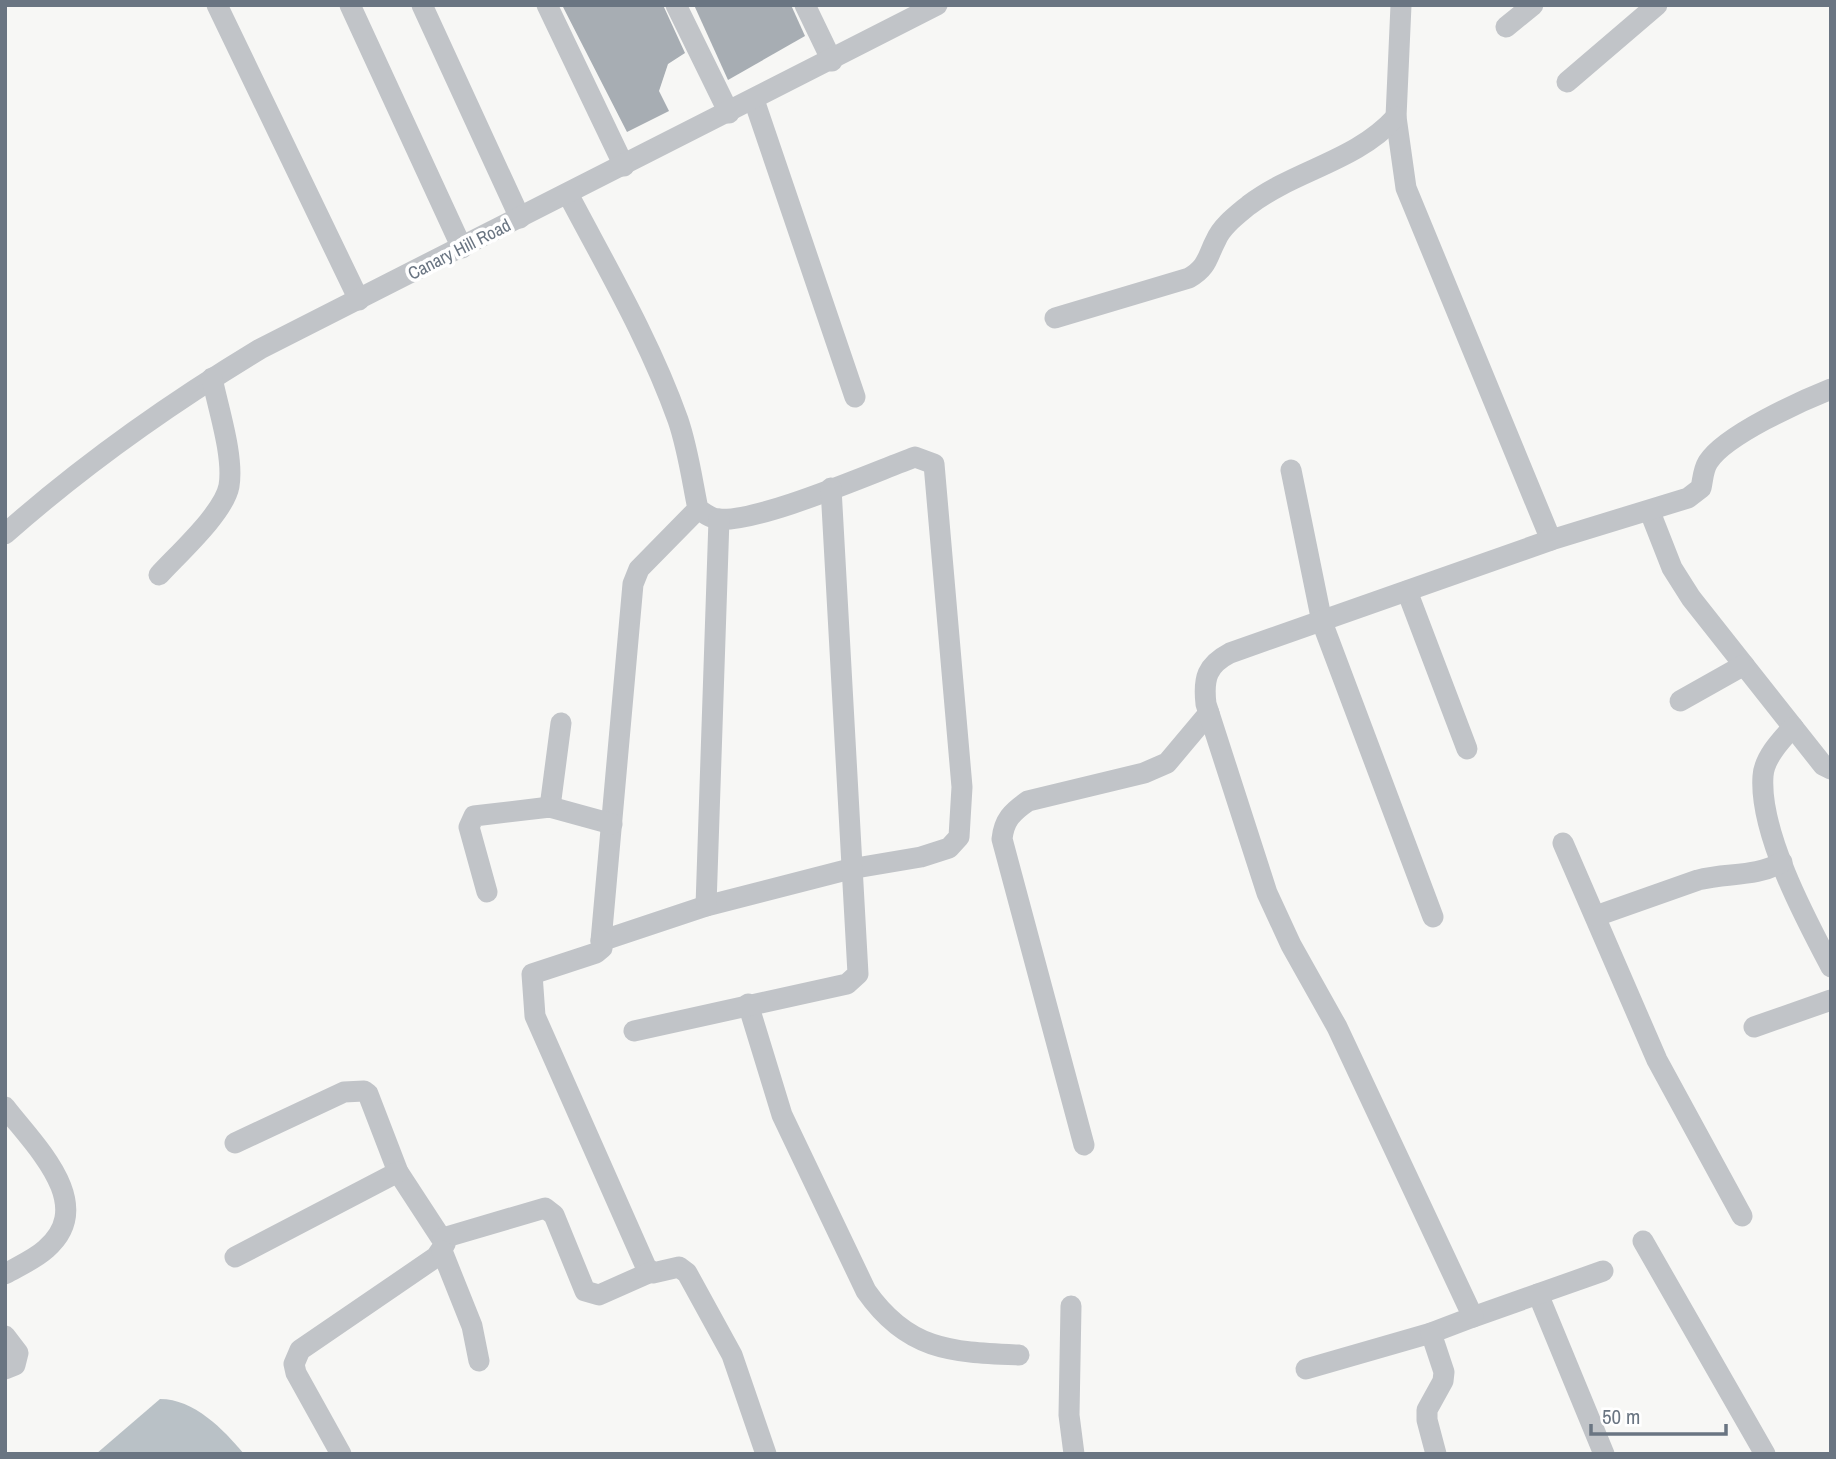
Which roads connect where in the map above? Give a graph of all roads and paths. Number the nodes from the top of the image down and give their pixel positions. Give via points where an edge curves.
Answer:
1 (217, 5) edge
2 (349, 5) edge
3 (422, 5) edge
4 (547, 5) edge
5 (676, 5) edge
6 (805, 5) edge
7 (937, 5) edge
8 (1401, 5) edge
9 (1533, 5) edge
10 (1657, 5) edge
11 (1506, 27) dead end
12 (832, 61) junction
13 (1567, 82) dead end
14 (754, 100) junction
15 (729, 113) junction
16 (1396, 117) junction
17 (624, 166) junction
18 (568, 194) junction
19 (520, 218) junction
20 (462, 248) junction
21 (359, 300) junction
22 (1055, 318) dead end
23 (212, 378) junction
24 (1831, 390) edge
25 (855, 397) dead end
26 (1291, 470) dead end
27 (831, 488) junction
28 (698, 509) junction
29 (1650, 512) junction
30 (719, 519) junction
31 (5, 534) edge
32 (1551, 540) junction
33 (159, 576) dead end
34 (1407, 591) junction
35 (1322, 622) junction
36 (1744, 665) junction
37 (1680, 701) dead end
38 (1209, 713) junction
39 (561, 723) dead end
40 (1793, 726) junction
41 (1467, 749) dead end
42 (1831, 769) edge
43 (550, 807) junction
44 (612, 824) junction
45 (1563, 843) dead end
46 (1782, 862) junction
47 (850, 869) junction
48 (487, 892) dead end
49 (706, 906) junction
50 (1596, 916) junction
51 (1433, 917) dead end
52 (601, 941) junction
53 (1831, 967) edge
54 (1831, 1000) edge
55 (748, 1004) junction
56 (1754, 1027) dead end
57 (634, 1031) dead end
58 (5, 1107) edge
59 (235, 1143) dead end
60 (1084, 1145) dead end
61 (398, 1172) junction
62 (1742, 1216) dead end
63 (1643, 1241) dead end
64 (443, 1244) junction
65 (235, 1257) dead end
66 (1603, 1271) dead end
67 (651, 1272) junction
68 (5, 1274) edge
69 (1538, 1294) junction
70 (1071, 1306) dead end
71 (1473, 1317) junction
72 (1431, 1333) junction
73 (5, 1336) edge
74 (1019, 1355) dead end
75 (479, 1362) dead end
76 (5, 1369) edge
77 (1306, 1369) dead end
78 (341, 1454) edge
79 (766, 1454) edge
80 (1074, 1454) edge
81 (1436, 1454) edge
82 (1604, 1454) edge
83 (1765, 1454) edge

1 - 21 street
2 - 20 street
3 - 19 street
4 - 17 street
5 - 15 street
6 - 12 street
7 - 12 street, Canary Hill Road
8 - 16 street
9 - 11 street
10 - 13 street
12 - 14 street, Canary Hill Road
14 - 15 street, Canary Hill Road
14 - 25 street
15 - 17 street, Canary Hill Road
16 - 22 street via 1377,138 1287,179 1250,205 1224,227 1209,262 1189,278
16 - 32 street via 1406,188
17 - 18 street, Canary Hill Road
18 - 19 street, Canary Hill Road
18 - 28 street via 665,385
19 - 20 street, Canary Hill Road
20 - 21 street, Canary Hill Road
21 - 23 street, Canary Hill Road
23 - 31 street, Canary Hill Road via 72,475
23 - 33 street via 230,470 229,488 219,507
24 - 29 street via 1782,409 1742,435 1708,461 1696,494
26 - 35 street
27 - 30 street via 778,508
27 - 47 street
27 - 47 street via 915,457 929,460 937,470 962,787 960,833 953,845 901,862
28 - 30 street
28 - 44 street via 639,569 633,584
29 - 32 street
29 - 36 street via 1672,568
30 - 49 street
32 - 34 street
34 - 35 street
34 - 41 street
35 - 38 street via 1217,660 1205,676
35 - 51 street
36 - 37 street
36 - 40 street
38 - 60 street via 1167,763 1028,802 1013,811 1004,825 1002,839
38 - 71 street via 1267,893 1337,1027
39 - 43 street
40 - 42 street
40 - 46 street via 1770,755 1763,774
43 - 44 street
43 - 48 street via 505,810 470,820
44 - 52 street
45 - 50 street
46 - 50 street via 1756,874 1698,880
46 - 53 street
47 - 49 street
47 - 55 street via 859,970 855,978 847,984
49 - 52 street
50 - 62 street via 1657,1060
52 - 67 street via 602,948 596,953 535,972 531,999 541,1031
54 - 56 street
55 - 57 street
55 - 74 street via 782,1115 866,1291 882,1314 905,1333 932,1346
58 - 68 street via 50,1165 63,1188 67,1216 52,1244
59 - 61 street via 357,1090 368,1094
61 - 64 street
61 - 65 street
63 - 83 street
64 - 67 street via 545,1208 554,1215 585,1291 599,1295
64 - 75 street via 472,1326
64 - 78 street via 295,1358 296,1373
66 - 69 street
67 - 79 street via 675,1266 687,1273 732,1355
69 - 71 street
69 - 82 street
70 - 80 street via 1069,1415
71 - 72 street
72 - 77 street
72 - 81 street via 1444,1372 1427,1410
73 - 76 street via 18,1353 15,1365

